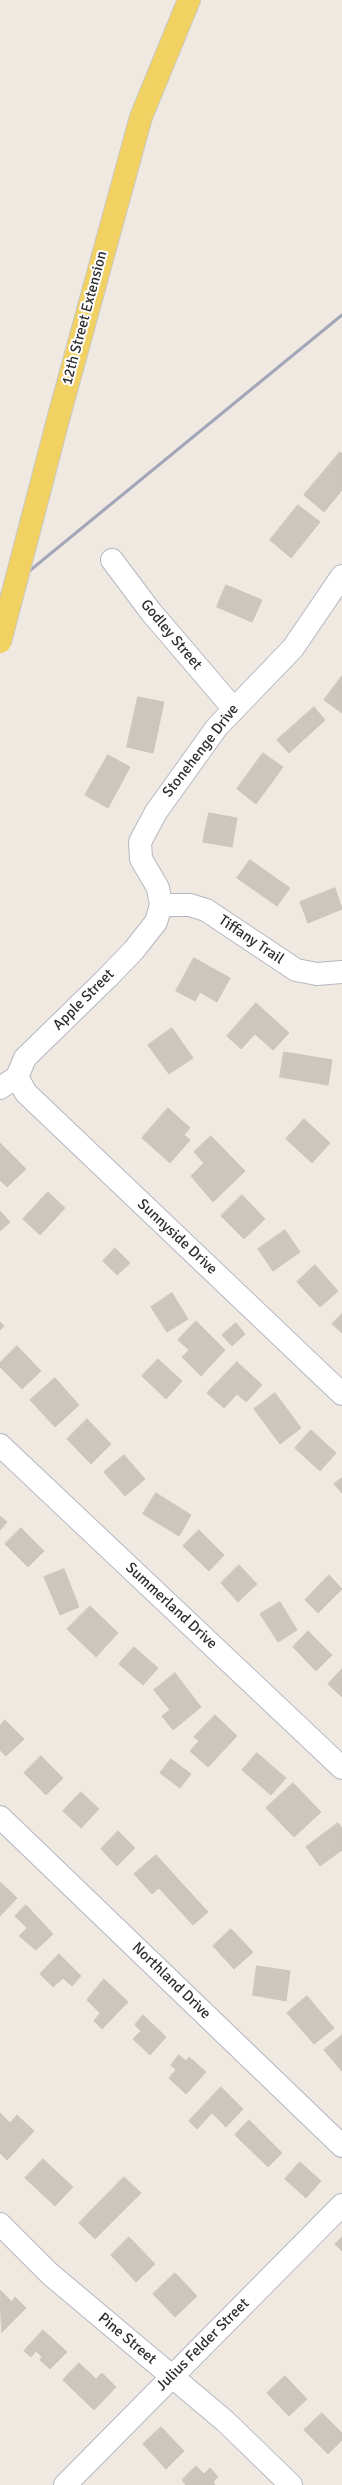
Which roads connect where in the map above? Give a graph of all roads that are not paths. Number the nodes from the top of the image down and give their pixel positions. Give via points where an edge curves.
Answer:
1 (189, 0) edge
2 (112, 560) dead end
3 (342, 576) edge
4 (0, 642) edge
5 (233, 708) junction
6 (161, 904) junction
7 (342, 972) edge
8 (8, 1083) edge
9 (342, 1394) edge
10 (0, 1445) edge
11 (342, 1768) edge
12 (0, 1817) edge
13 (342, 2146) edge
14 (342, 2205) edge
15 (0, 2224) edge
16 (172, 2377) junction
17 (65, 2485) edge
18 (291, 2485) edge

1 - 4 main road, 12th Street Extension, bridge via 141,117
2 - 5 street, Godley Street via 151,612
3 - 5 street, Stonehenge Drive via 293,648
5 - 6 street, Stonehenge Drive via 165,798 140,842 141,859 158,888
6 - 7 street, Tiffany Trail via 190,905 206,910 296,970 317,974
6 - 8 street, Apple Street via 156,922 134,950 25,1058
8 - 9 street, Sunnyside Drive via 26,1093
10 - 11 street, Summerland Drive
12 - 13 street, Northland Drive
14 - 16 street, Julius Felder Street
15 - 16 street, Pine Street via 50,2274
16 - 17 street, Julius Felder Street
16 - 18 street, Pine Street via 225,2421

